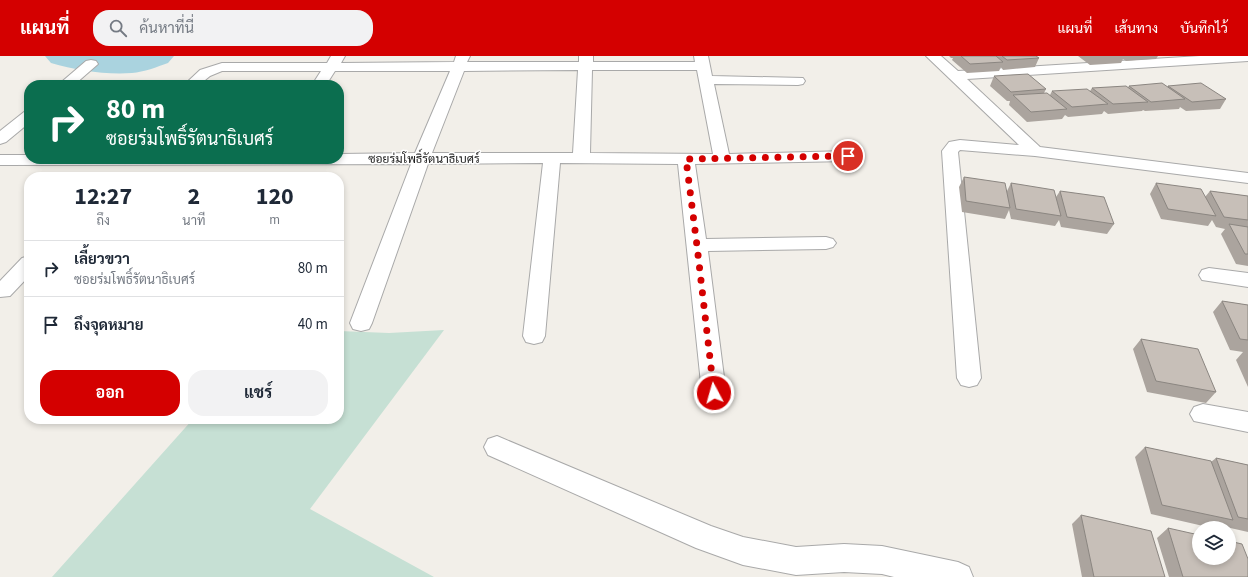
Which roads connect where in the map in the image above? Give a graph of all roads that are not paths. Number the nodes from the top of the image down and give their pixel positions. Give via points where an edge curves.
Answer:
1 (933, 56) edge
2 (1065, 56) edge
3 (1248, 57) edge
4 (1200, 58) edge
5 (335, 61) edge
6 (461, 61) edge
7 (586, 61) edge
8 (702, 61) edge
9 (91, 64) dead end
10 (1082, 68) junction
11 (954, 76) junction
12 (71, 80) edge
13 (195, 80) edge
14 (323, 80) edge
15 (707, 80) junction
16 (798, 81) dead end
17 (24, 119) edge
18 (0, 140) edge
19 (1035, 151) junction
20 (848, 156) dead end
21 (552, 158) junction
22 (580, 158) junction
23 (421, 159) junction
24 (686, 159) junction
25 (722, 159) junction
26 (0, 160) edge
27 (24, 160) edge
28 (344, 160) edge
29 (119, 164) edge
30 (112, 172) edge
31 (1248, 178) edge
32 (826, 242) dead end
33 (697, 246) junction
34 (24, 268) edge
35 (1209, 275) dead end
36 (1248, 280) edge
37 (3, 291) dead end
38 (361, 323) dead end
39 (534, 336) dead end
40 (969, 378) dead end
41 (714, 393) dead end
42 (1203, 414) dead end
43 (1248, 422) edge
44 (497, 446) dead end
45 (930, 574) edge
46 (958, 577) edge

1 - 11 street
2 - 10 street
3 - 4 street
4 - 10 street
5 - 6 street
5 - 13 street via 222,67 206,72
5 - 14 street
6 - 7 street
6 - 23 street
7 - 8 street
7 - 22 street
8 - 15 street
9 - 12 street
10 - 11 street
11 - 19 street
15 - 16 street
15 - 25 street
17 - 18 street
19 - 31 street
19 - 40 street via 960,145 950,151
20 - 25 street, ซอยร่มโพธิ์รัตนาธิเบศร์
21 - 22 street, ซอยร่มโพธิ์รัตนาธิเบศร์
21 - 23 street, ซอยร่มโพธิ์รัตนาธิเบศร์
21 - 39 street
22 - 24 street, ซอยร่มโพธิ์รัตนาธิเบศร์
23 - 28 street, ซอยร่มโพธิ์รัตนาธิเบศร์
23 - 38 street
24 - 25 street, ซอยร่มโพธิ์รัตนาธิเบศร์
24 - 33 street
26 - 27 street, ซอยร่มโพธิ์รัตนาธิเบศร์
29 - 30 street
32 - 33 street
33 - 41 street
34 - 37 street
35 - 36 street
42 - 43 street
44 - 45 street via 706,538 743,551 796,561 844,558 882,560
45 - 46 street

